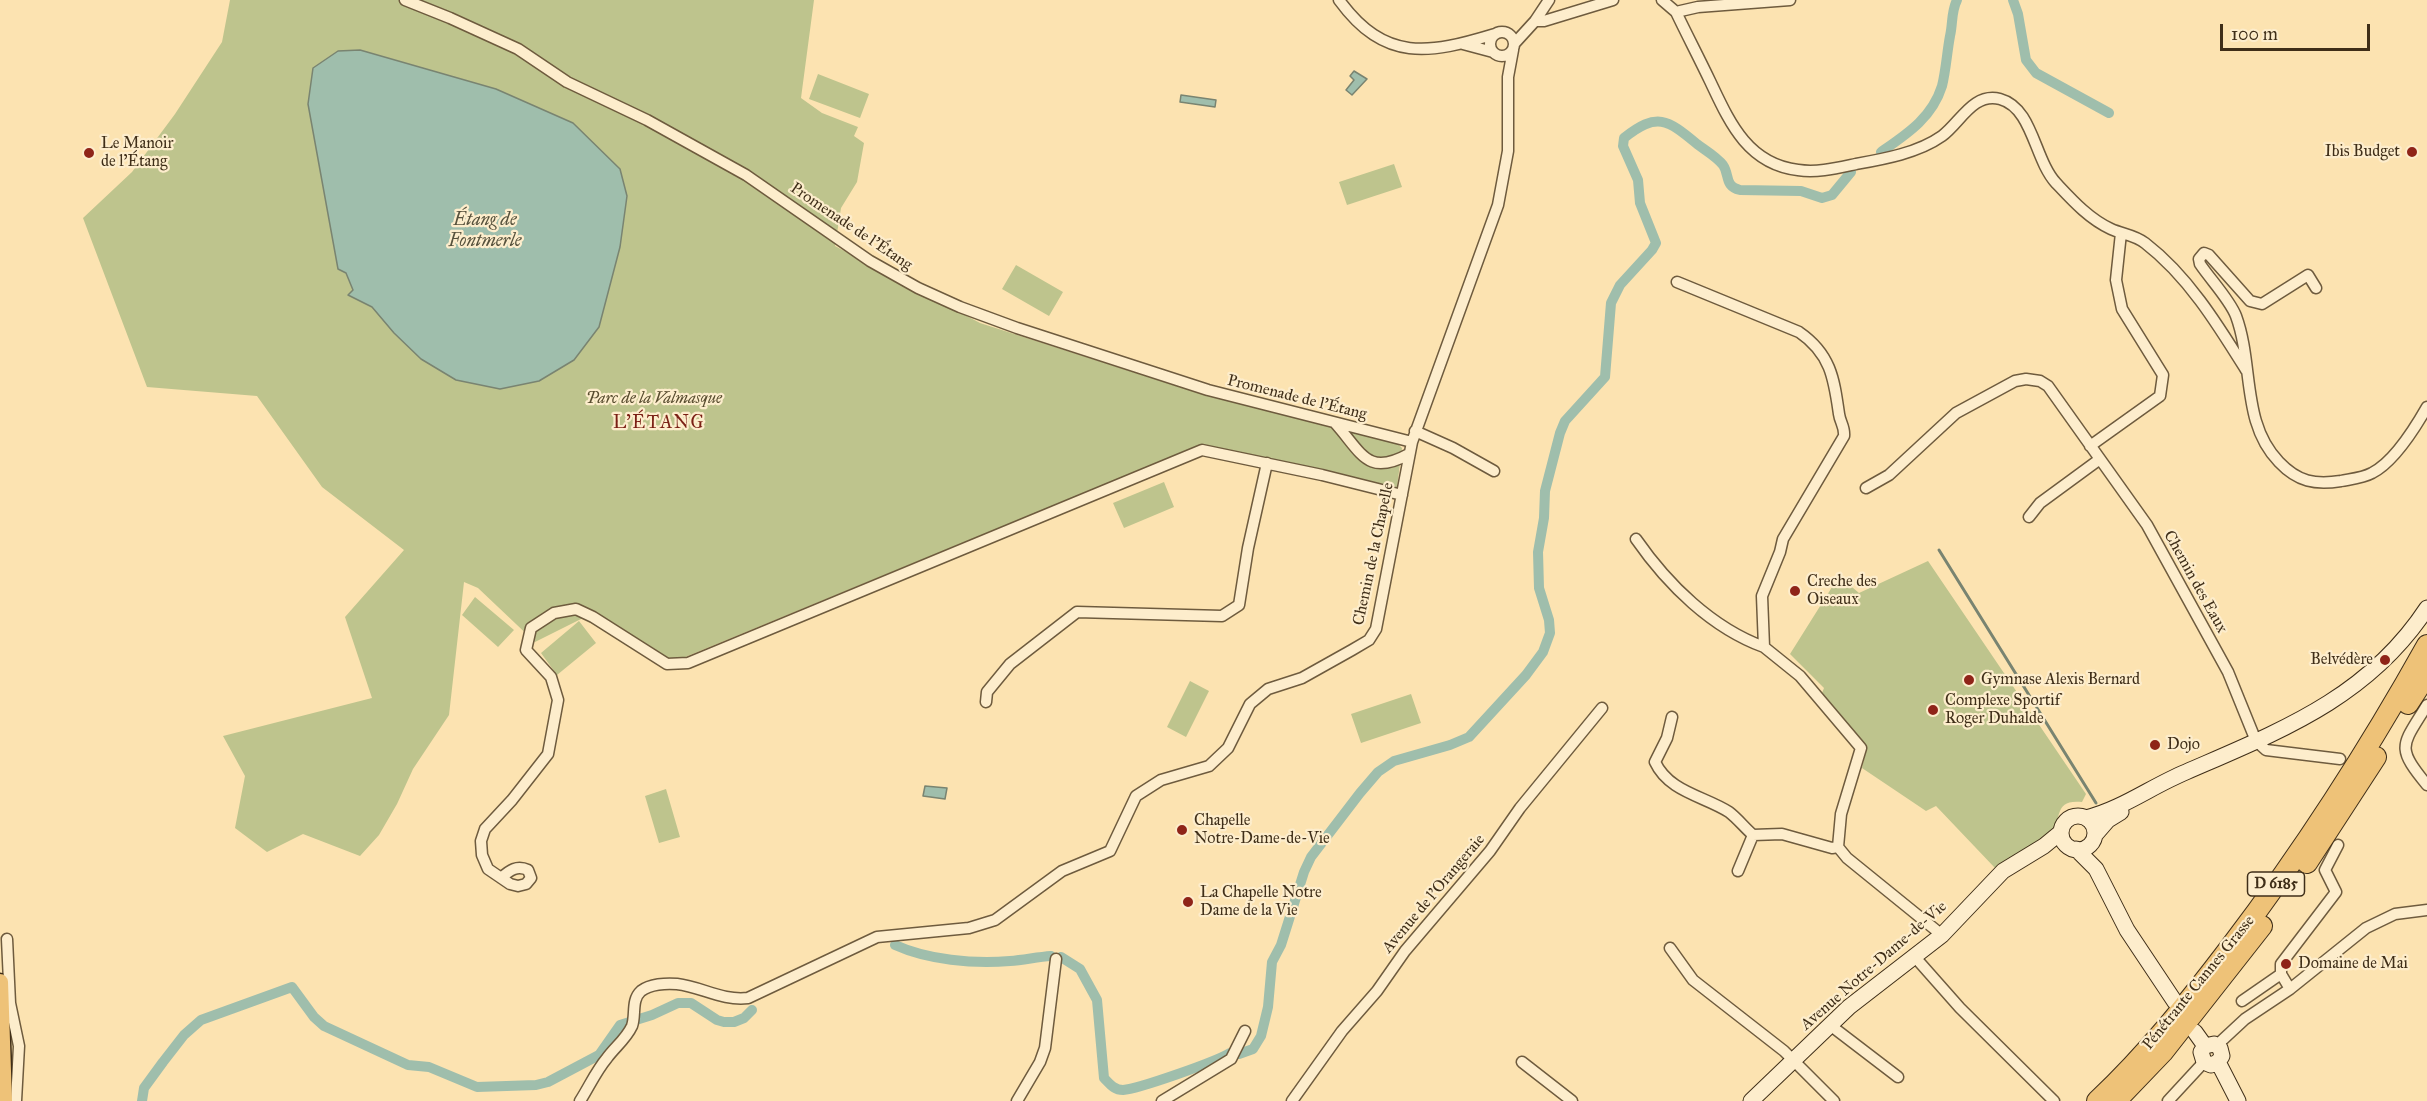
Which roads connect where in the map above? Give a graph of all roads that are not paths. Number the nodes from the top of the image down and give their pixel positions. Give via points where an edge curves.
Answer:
1 (405, 0) edge
2 (1339, 0) edge
3 (1549, 0) edge
4 (1613, 0) edge
5 (1662, 0) edge
6 (1790, 0) edge
7 (1676, 12) junction
8 (1537, 22) junction
9 (1500, 33) junction
10 (1462, 44) junction
11 (1514, 47) junction
12 (1496, 53) junction
13 (1508, 77) junction
14 (2121, 233) junction
15 (1677, 282) dead end
16 (2316, 288) dead end
17 (2246, 370) junction
18 (2427, 407) edge
19 (1335, 423) junction
20 (1415, 431) junction
21 (1412, 442) junction
22 (2090, 446) junction
23 (1409, 454) junction
24 (2100, 459) junction
25 (1267, 463) junction
26 (1494, 471) dead end
27 (1866, 488) dead end
28 (1402, 495) junction
29 (2028, 517) dead end
30 (1636, 539) dead end
31 (2427, 608) edge
32 (2427, 645) edge
33 (1764, 647) junction
34 (2427, 669) edge
35 (2427, 675) edge
36 (986, 702) dead end
37 (2417, 705) edge
38 (1602, 708) dead end
39 (1672, 717) dead end
40 (2256, 741) junction
41 (2340, 759) dead end
42 (2218, 760) junction
43 (2427, 785) edge
44 (2086, 818) junction
45 (2061, 832) junction
46 (1753, 835) junction
47 (2093, 838) junction
48 (2338, 845) dead end
49 (1838, 847) junction
50 (2073, 848) junction
51 (2096, 869) junction
52 (1738, 871) dead end
53 (501, 878) dead end
54 (1993, 883) junction
55 (2427, 910) edge
56 (1942, 935) junction
57 (7, 939) dead end
58 (1670, 948) dead end
59 (1914, 956) junction
60 (1056, 959) dead end
61 (2281, 974) junction
62 (0, 982) edge
63 (2290, 989) junction
64 (2242, 1001) dead end
65 (2175, 1002) dead end
66 (1830, 1025) junction
67 (1245, 1031) dead end
68 (2195, 1032) dead end
69 (2211, 1045) junction
70 (1793, 1061) junction
71 (1522, 1062) dead end
72 (2211, 1062) junction
73 (1898, 1077) dead end
74 (1752, 1100) edge
75 (4, 1101) edge
76 (16, 1101) edge
77 (580, 1101) edge
78 (1017, 1101) edge
79 (1162, 1101) edge
80 (1292, 1101) edge
81 (1572, 1101) edge
82 (1834, 1101) edge
83 (2054, 1101) edge
84 (2097, 1101) edge
85 (2116, 1101) edge
86 (2168, 1101) edge
87 (2238, 1101) edge

1 - 19 street, Promenade de l'Étang via 518,49 567,82 647,120 746,175 870,261 918,288 1017,328 1208,390
2 - 10 street via 1353,20 1388,43 1414,49
3 - 8 street
4 - 8 street
5 - 7 street
6 - 7 street
7 - 14 street via 1733,128 1766,160 1812,171 1906,153 1942,136 1978,101 1999,99 2021,113 2049,175 2076,205
8 - 9 street
8 - 11 street
9 - 10 street
9 - 11 street via 1512,36
9 - 12 street via 1491,40
10 - 12 street
11 - 12 street via 1504,56
11 - 13 street, Chemin de la Chapelle
12 - 13 street, Chemin de la Chapelle
13 - 20 street, Chemin de la Chapelle via 1508,151 1498,205
14 - 17 street via 2143,241 2165,261 2202,302
14 - 22 street via 2116,280 2122,309 2163,375 2160,396
15 - 33 street via 1799,333 1815,346 1835,382 1844,436 1783,539 1762,596
16 - 17 street via 2308,275 2256,304 2204,253 2200,264 2236,314
17 - 18 street via 2256,427 2269,452 2292,475 2320,484 2370,474 2386,464
19 - 21 street, Promenade de l'Étang
19 - 23 street via 1371,462 1384,465
20 - 21 street, Chemin de la Chapelle
20 - 26 street
21 - 23 street, Chemin de la Chapelle
22 - 24 street, Chemin des Eaux
22 - 27 street, Chemin des Eaux via 2048,386 2040,381 2015,381 1956,413 1889,475
23 - 28 street, Chemin de la Chapelle
24 - 29 street via 2040,503
24 - 40 street, Chemin des Eaux via 2147,525 2228,672
25 - 28 street
25 - 36 street via 1239,605 1222,616 1077,612 1010,664 987,692
25 - 53 street via 1208,450 1197,452 688,663 667,664 576,609 554,613 531,628 526,650 551,677 558,700 548,754 485,829 481,842 488,869
28 - 77 street, Chemin de la Chapelle via 1376,629 1368,640 1302,678 1268,689 1250,704 1228,748 1209,766 1161,780 1136,796 1110,851 1062,871 995,920 969,928 878,938 748,999 720,997 664,983 642,990 620,1044
30 - 33 street via 1678,589 1712,619 1739,638
31 - 40 main road via 2396,649 2353,688 2314,713
32 - 84 highway, Pénétrante Cannes Grasse / D 6185 via 2296,857 2198,989
33 - 49 street via 1800,676 1861,748 1838,830
34 - 37 highway, Pénétrante Cannes Grasse / D 6185
35 - 37 highway
37 - 43 street via 2404,752
37 - 85 highway, Pénétrante Cannes Grasse / D 6185 via 2235,963 2163,1052
38 - 80 street, Avenue de l'Orangeraie via 1520,808 1491,850 1405,951
39 - 46 street via 1655,762 1660,774 1696,798 1729,812
40 - 41 street via 2266,750
40 - 42 main road
42 - 44 main road
42 - 47 main road via 2117,814
44 - 45 main road via 2071,817
44 - 47 main road via 2093,825
45 - 50 main road
45 - 54 main road, Avenue Notre-Dame-de-Vie via 2013,864
46 - 49 street via 1782,834
46 - 52 street
47 - 50 main road via 2085,848
47 - 51 main road
48 - 61 street via 2325,870 2336,892 2281,964
49 - 56 street
50 - 51 main road
50 - 54 main road, Avenue Notre-Dame-de-Vie via 2045,854
51 - 65 main road via 2127,930
54 - 56 main road, Avenue Notre-Dame-de-Vie
55 - 63 street via 2395,914 2366,928
56 - 59 main road, Avenue Notre-Dame-de-Vie
57 - 76 street via 10,1003 19,1046
58 - 70 street via 1699,985
59 - 66 main road, Avenue Notre-Dame-de-Vie
59 - 83 street via 1960,1008
60 - 78 street via 1045,1048
61 - 63 street
61 - 64 street
62 - 75 main road
63 - 69 street
66 - 70 main road, Avenue Notre-Dame-de-Vie
66 - 73 street
67 - 79 street via 1225,1064
68 - 69 main road
69 - 72 main road via 2201,1052
70 - 74 main road, Avenue Notre-Dame-de-Vie
70 - 82 street
71 - 81 street
72 - 86 street
72 - 87 main road

